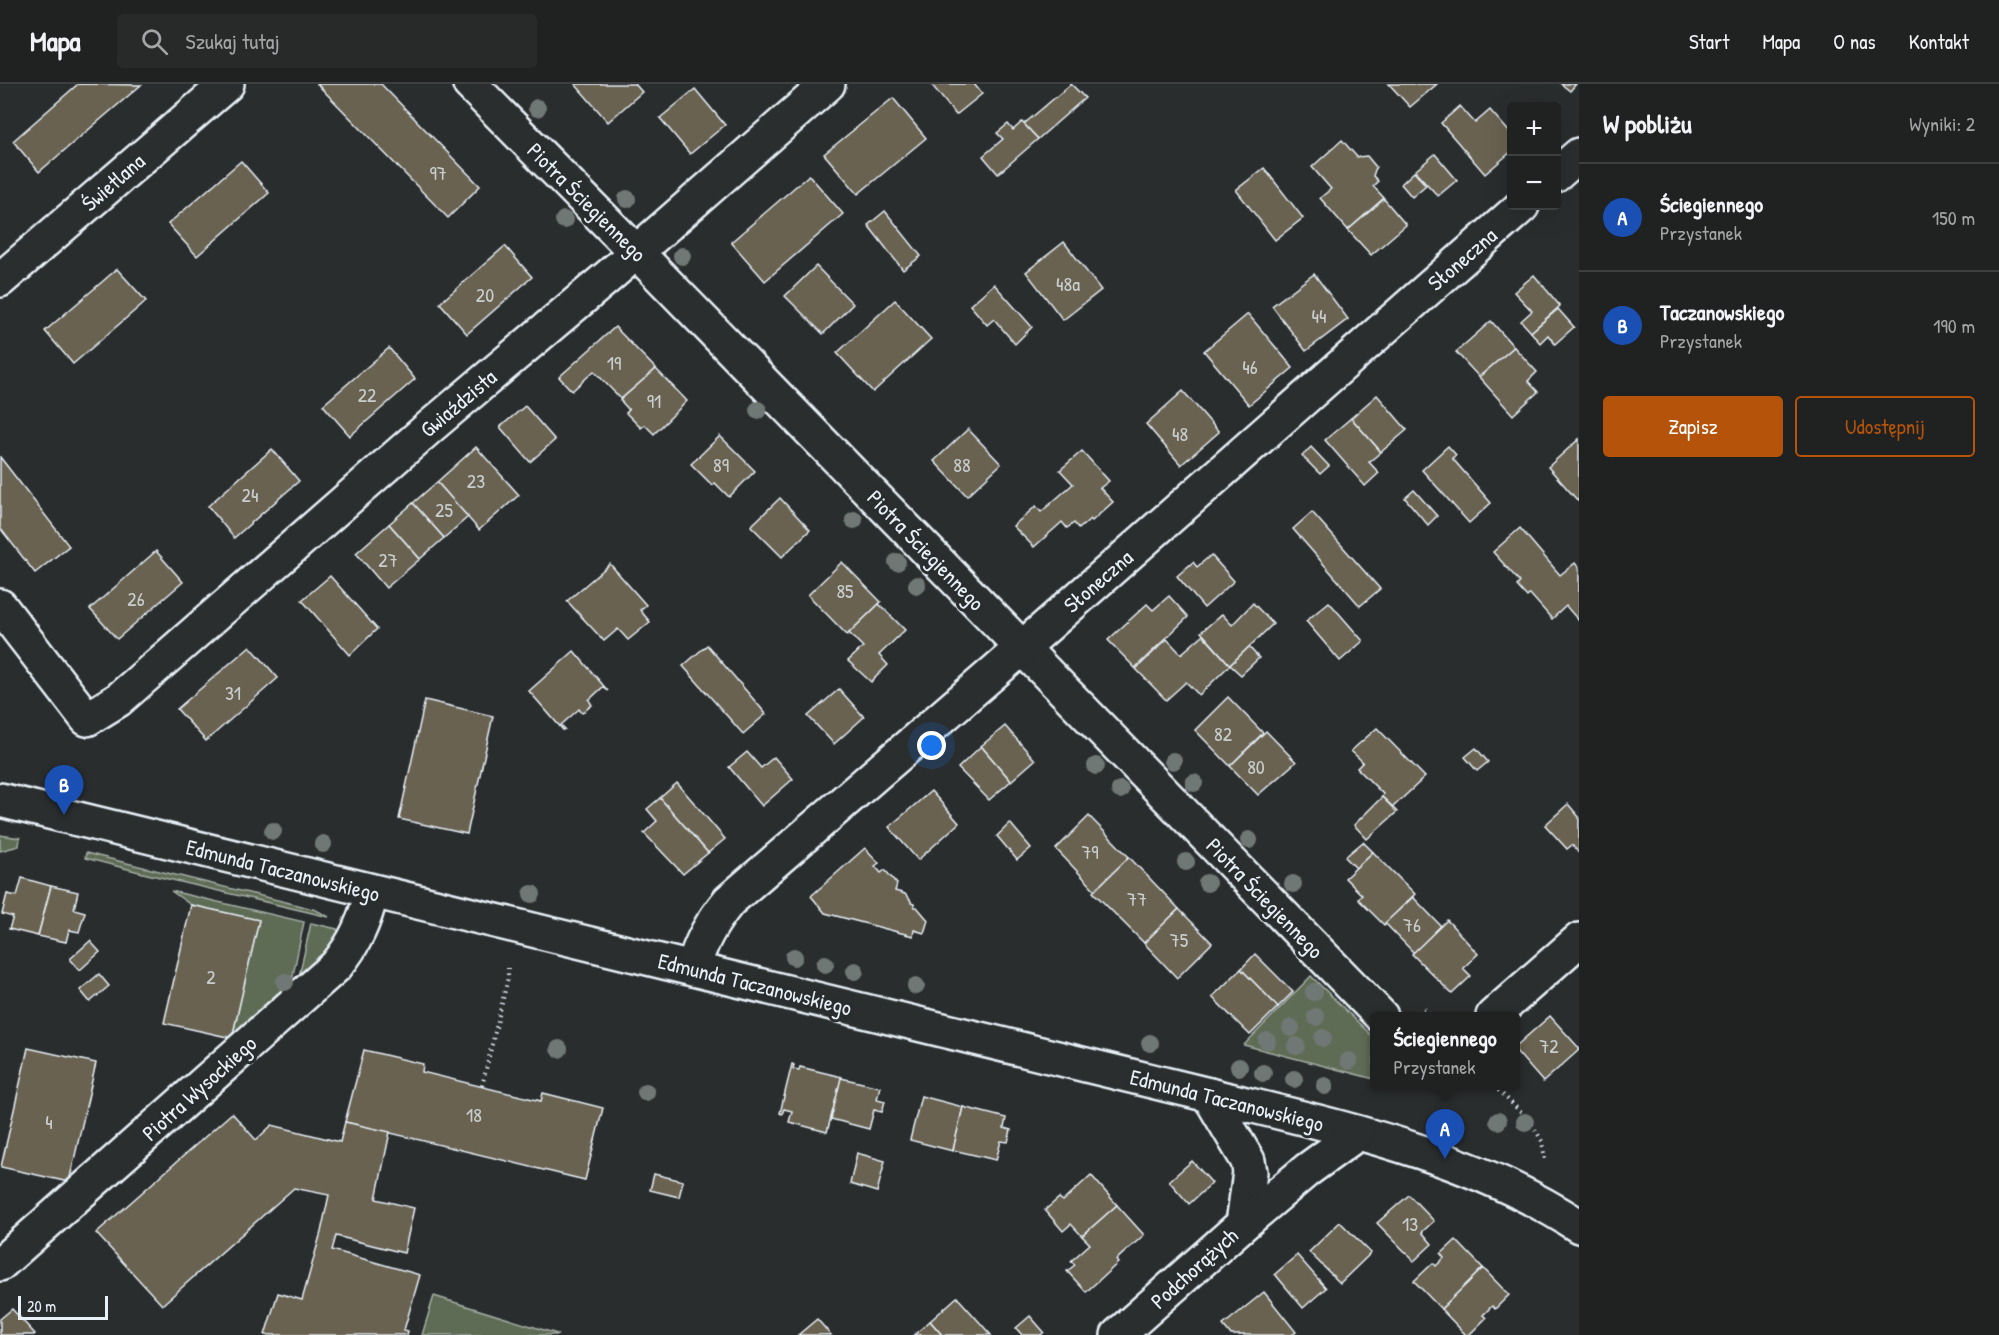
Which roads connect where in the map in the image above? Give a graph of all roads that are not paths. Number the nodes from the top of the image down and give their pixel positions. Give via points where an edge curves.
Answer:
1 (226, 84) edge
2 (470, 84) edge
3 (828, 84) edge
4 (1579, 155) edge
5 (1561, 171) edge
6 (1517, 210) edge
7 (636, 252) junction
8 (0, 280) edge
9 (0, 606) edge
10 (1022, 648) junction
11 (2, 801) edge
12 (372, 892) junction
13 (1579, 940) edge
14 (693, 969) junction
15 (1376, 1012) edge
16 (1499, 1012) edge
17 (1209, 1095) junction
18 (1358, 1132) junction
19 (1243, 1224) junction
20 (1579, 1226) edge
21 (0, 1264) edge
22 (1118, 1335) edge

1 - 8 street, Świetlana
2 - 7 street, Piotra Ściegiennego
3 - 7 street, Gwiaździsta
4 - 5 street
6 - 10 street, Słoneczna
7 - 9 street, Gwiaździsta via 118,700 87,719
7 - 10 street, Piotra Ściegiennego
10 - 14 street, Słoneczna via 729,901 712,921
10 - 15 street, Piotra Ściegiennego
11 - 12 street, Edmunda Taczanowskiego
12 - 14 street, Edmunda Taczanowskiego
12 - 21 street, Piotra Wysockiego via 360,931 336,966
13 - 16 street
14 - 17 street, Edmunda Taczanowskiego
17 - 18 street, Edmunda Taczanowskiego
17 - 19 street, Podchorążych via 1248,1161
18 - 19 street, Podchorążych
18 - 20 street, Edmunda Taczanowskiego via 1501,1182
19 - 22 street, Podchorążych

